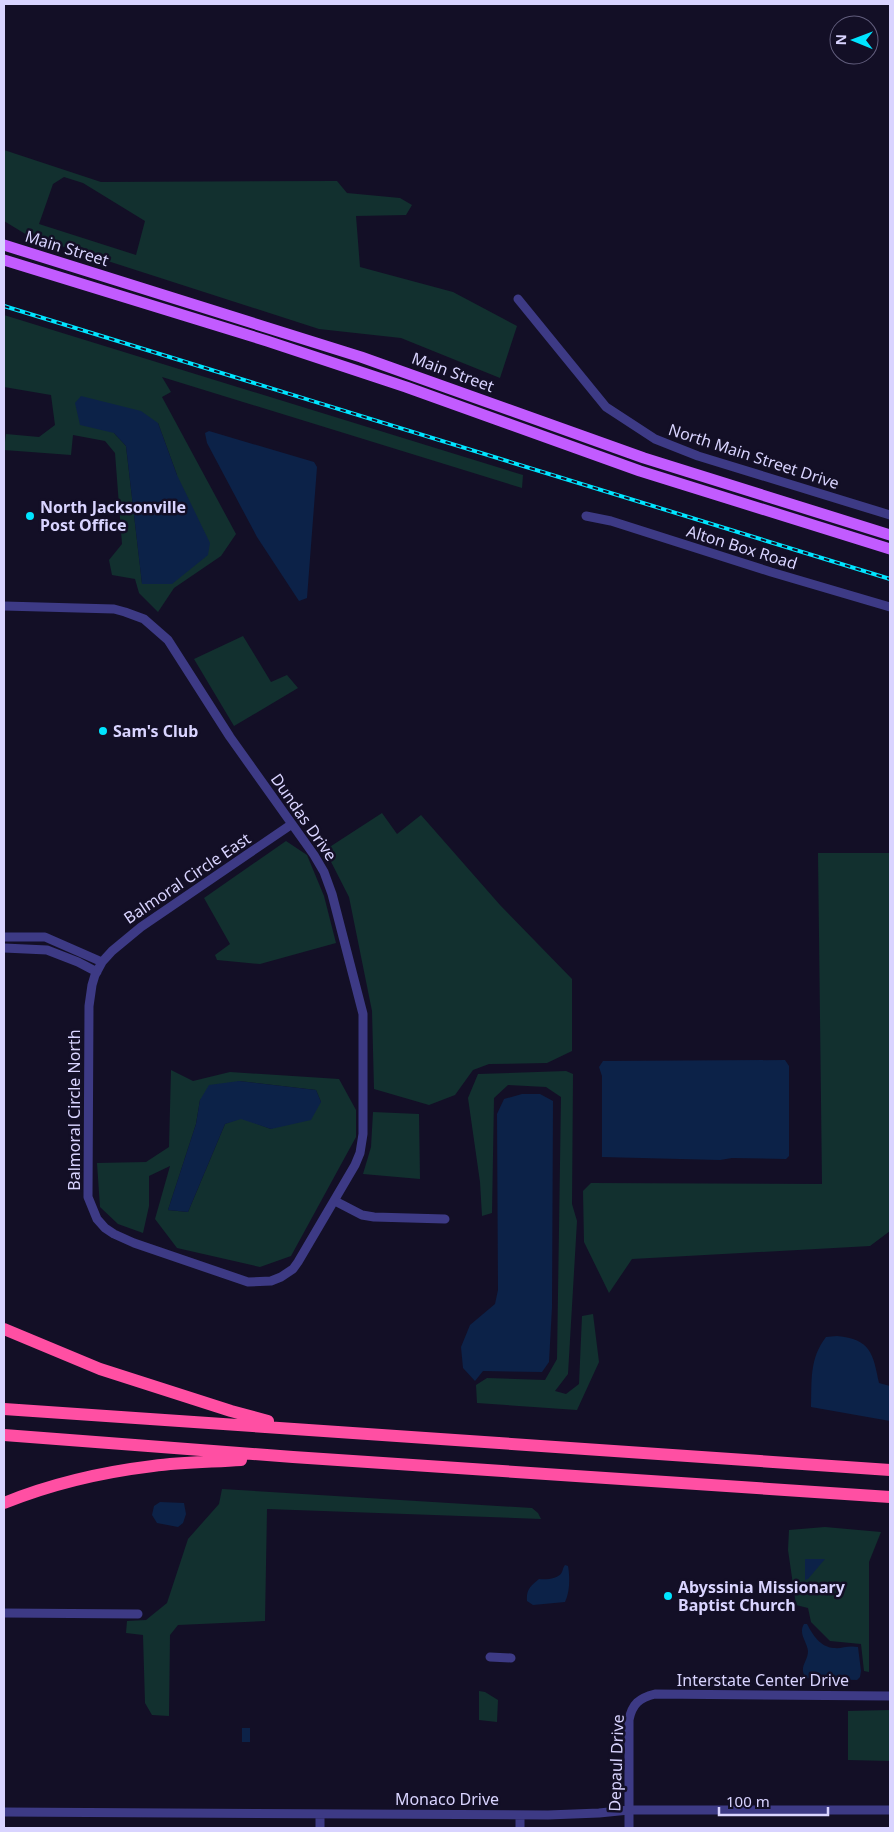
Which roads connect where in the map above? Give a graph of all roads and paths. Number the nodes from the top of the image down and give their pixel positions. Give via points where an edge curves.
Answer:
1 (4, 245) edge
2 (4, 260) edge
3 (518, 299) dead end
4 (362, 357) junction
5 (356, 370) junction
6 (890, 515) edge
7 (586, 516) dead end
8 (890, 535) edge
9 (890, 549) edge
10 (4, 606) edge
11 (890, 608) edge
12 (292, 824) junction
13 (4, 937) edge
14 (4, 948) edge
15 (102, 962) junction
16 (96, 972) junction
17 (335, 1201) junction
18 (91, 1208) joint
19 (445, 1219) dead end
20 (4, 1329) edge
21 (4, 1409) edge
22 (299, 1429) junction
23 (4, 1435) edge
24 (293, 1458) junction
25 (890, 1470) edge
26 (890, 1497) edge
27 (4, 1503) edge
28 (4, 1613) edge
29 (138, 1614) dead end
30 (490, 1657) dead end
31 (511, 1658) dead end
32 (890, 1696) edge
33 (638, 1700) joint
34 (629, 1810) junction
35 (890, 1810) edge
36 (4, 1812) edge
37 (320, 1814) junction
38 (520, 1815) junction
39 (320, 1828) edge
40 (520, 1828) edge
41 (629, 1828) edge

1 - 4 main road, Main Street
2 - 5 main road, Main Street
3 - 6 street, North Main Street Drive via 606,407 655,439 698,456
4 - 5 street
4 - 8 main road, Main Street via 644,458
5 - 9 main road, Main Street via 649,474
7 - 11 street, Alton Box Road
10 - 12 street, Dundas Drive via 114,609 135,615 154,626 176,650 230,737
12 - 15 street, Balmoral Circle East via 133,933
12 - 17 street, Dundas Drive via 329,882 364,1024 363,1141
13 - 15 street via 45,937
14 - 16 street via 48,950
15 - 16 street, Balmoral Circle East
16 - 18 street, Balmoral Circle North via 89,1011 88,1197
17 - 18 street, Dundas Drive via 293,1269 271,1281 260,1282 248,1282 127,1240 105,1228
17 - 19 street via 362,1215 374,1217
20 - 22 highway via 100,1369
21 - 22 highway
22 - 25 highway
23 - 24 highway
24 - 26 highway
24 - 27 highway via 153,1466 85,1478
28 - 29 street
30 - 31 street
32 - 33 street, Interstate Center Drive via 655,1694
33 - 34 street, Depaul Drive via 629,1720
34 - 35 street, Monaco Drive
34 - 38 street, Monaco Drive
34 - 41 street, Depaul Drive
36 - 37 street, Monaco Drive
37 - 38 street, Monaco Drive
37 - 39 street
38 - 40 street

